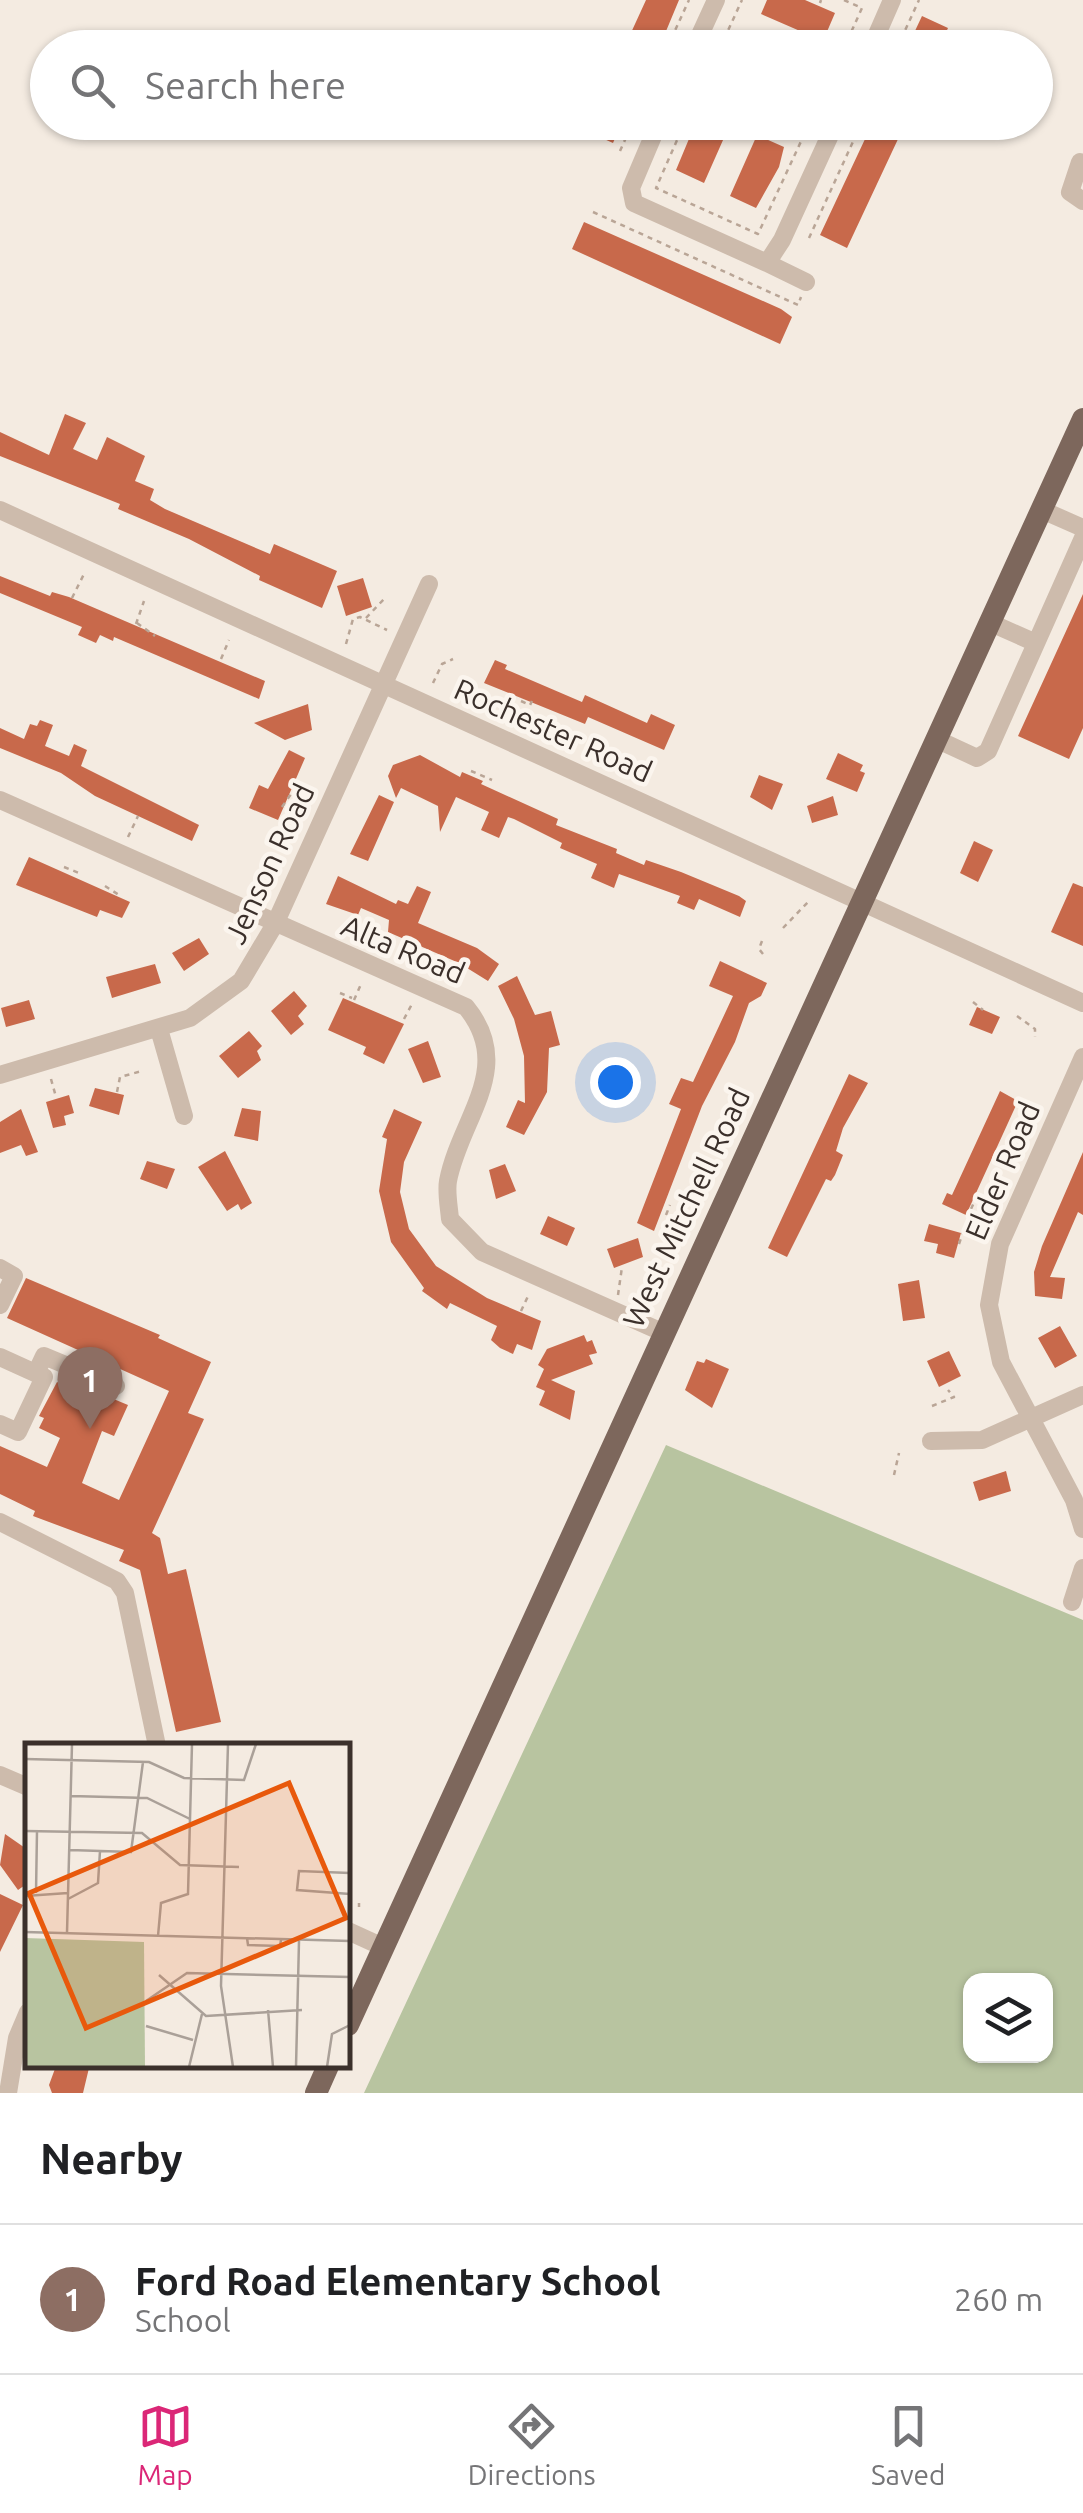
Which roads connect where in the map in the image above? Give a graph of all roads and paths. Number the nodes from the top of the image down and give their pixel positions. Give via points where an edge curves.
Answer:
1 (689, 0) edge
2 (716, 0) edge
3 (742, 0) edge
4 (844, 0) edge
5 (892, 0) edge
6 (919, 0) edge
7 (676, 30) edge
8 (702, 30) edge
9 (728, 30) edge
10 (852, 30) edge
11 (879, 30) edge
12 (907, 30) edge
13 (623, 140) edge
14 (652, 140) edge
15 (678, 140) edge
16 (802, 140) edge
17 (828, 140) edge
18 (858, 140) edge
19 (673, 150) junction
20 (620, 151) dead end
21 (680, 153) dead end
22 (1080, 162) dead end
23 (781, 165) dead end
24 (788, 169) junction
25 (768, 194) dead end
26 (776, 197) junction
27 (1083, 200) edge
28 (593, 212) dead end
29 (606, 218) junction
30 (602, 226) dead end
31 (635, 231) junction
32 (809, 238) dead end
33 (632, 239) dead end
34 (679, 251) junction
35 (676, 260) dead end
36 (767, 262) junction
37 (708, 264) junction
38 (704, 272) dead end
39 (752, 284) junction
40 (804, 288) joint
41 (748, 293) dead end
42 (781, 297) junction
43 (777, 305) dead end
44 (1083, 419) edge
45 (0, 510) edge
46 (1042, 510) junction
47 (1083, 528) edge
48 (1083, 538) edge
49 (84, 574) dead end
50 (429, 584) dead end
51 (72, 598) dead end
52 (385, 598) dead end
53 (144, 601) dead end
54 (365, 619) junction
55 (991, 623) junction
56 (389, 631) dead end
57 (155, 636) dead end
58 (230, 640) dead end
59 (1036, 643) junction
60 (346, 644) dead end
61 (221, 658) dead end
62 (453, 658) dead end
63 (433, 683) dead end
64 (384, 685) junction
65 (521, 701) dead end
66 (532, 701) dead end
67 (936, 739) junction
68 (472, 771) dead end
69 (492, 780) dead end
70 (291, 794) dead end
71 (0, 800) edge
72 (282, 808) dead end
73 (138, 816) dead end
74 (127, 839) dead end
75 (64, 867) dead end
76 (79, 874) dead end
77 (106, 886) dead end
78 (119, 895) dead end
79 (860, 901) junction
80 (808, 902) dead end
81 (274, 924) junction
82 (783, 928) dead end
83 (408, 941) dead end
84 (762, 941) dead end
85 (424, 950) dead end
86 (764, 954) dead end
87 (399, 962) dead end
88 (424, 974) dead end
89 (362, 982) dead end
90 (340, 992) dead end
91 (974, 1002) dead end
92 (1083, 1003) edge
93 (412, 1004) dead end
94 (984, 1010) dead end
95 (1017, 1016) dead end
96 (404, 1019) dead end
97 (159, 1029) junction
98 (1035, 1037) dead end
99 (1083, 1057) edge
100 (142, 1071) dead end
101 (0, 1076) edge
102 (50, 1076) dead end
103 (117, 1092) dead end
104 (56, 1097) dead end
105 (184, 1116) dead end
106 (976, 1198) dead end
107 (670, 1205) dead end
108 (971, 1209) dead end
109 (666, 1214) dead end
110 (963, 1232) dead end
111 (960, 1244) dead end
112 (622, 1267) dead end
113 (7, 1272) edge
114 (530, 1291) dead end
115 (618, 1295) dead end
116 (0, 1306) edge
117 (521, 1311) dead end
118 (662, 1332) junction
119 (0, 1357) edge
120 (36, 1373) junction
121 (116, 1386) dead end
122 (948, 1390) dead end
123 (1083, 1395) edge
124 (932, 1406) dead end
125 (1033, 1420) junction
126 (0, 1424) edge
127 (932, 1441) dead end
128 (899, 1453) dead end
129 (894, 1475) dead end
130 (0, 1522) edge
131 (1083, 1529) edge
132 (1083, 1568) edge
133 (1072, 1602) dead end
134 (157, 1743) edge
135 (0, 1774) edge
136 (25, 1786) edge
137 (350, 1932) edge
138 (382, 1947) junction
139 (25, 2016) edge
140 (350, 2019) edge
141 (9, 2036) edge
142 (327, 2068) edge
143 (8, 2093) edge
144 (316, 2093) edge

1 - 7 path
2 - 8 street
3 - 9 path
4 - 10 path via 862,8
5 - 11 street
6 - 12 path
13 - 20 path
14 - 36 street via 630,188 634,203
15 - 19 path
16 - 24 path
17 - 36 street
18 - 32 path
19 - 21 path
19 - 26 path via 656,188 758,234
22 - 27 street via 1070,192
23 - 24 path
24 - 26 path
25 - 26 path
28 - 29 path
29 - 30 path
29 - 31 path
31 - 33 path
31 - 34 path
34 - 35 path
34 - 37 path
36 - 40 street
37 - 38 path
37 - 39 path
39 - 41 path
39 - 42 path
40 - 42 path via 798,305
42 - 43 path
44 - 46 main road, West Mitchell Road
45 - 64 street, Rochester Road
46 - 47 street
46 - 55 main road, West Mitchell Road
48 - 59 street
49 - 51 path
50 - 64 street, Jenson Road
52 - 54 path
53 - 57 path via 136,623
54 - 56 path
54 - 60 path via 354,619
55 - 59 street
55 - 67 main road, West Mitchell Road
58 - 61 path
59 - 67 street via 983,756
62 - 63 path
64 - 79 street, Rochester Road
64 - 81 street, Jenson Road
65 - 66 path
67 - 79 main road, West Mitchell Road
68 - 69 path
70 - 72 path
71 - 81 street, Alta Road
73 - 74 path
75 - 76 path
77 - 78 path
79 - 92 street, Rochester Road
79 - 118 main road, West Mitchell Road
80 - 82 path
81 - 97 street, Jenson Road via 232,990
81 - 118 street, Alta Road via 466,1008 483,1028 489,1061 447,1182 450,1219 482,1252
83 - 87 path
84 - 86 path
85 - 88 path via 434,954
89 - 90 path via 354,999
91 - 94 path
93 - 96 path
95 - 98 path via 1036,1029
97 - 101 street, Jenson Road
97 - 105 street
99 - 125 street, Elder Road via 1000,1244 992,1278 996,1346
100 - 103 path via 120,1078
102 - 104 path
106 - 108 path
107 - 109 path
110 - 111 path
112 - 115 path
113 - 116 street
114 - 117 path
118 - 138 main road, West Mitchell Road
119 - 120 street
120 - 121 street via 44,1356
120 - 126 street via 44,1377 18,1432
122 - 124 path via 954,1396
123 - 125 street
125 - 127 street via 982,1440
125 - 131 street, Elder Road
128 - 129 path
130 - 134 street via 117,1580
132 - 133 street
135 - 136 street
137 - 138 street
138 - 140 main road, West Mitchell Road
139 - 141 street
141 - 143 street
142 - 144 main road

